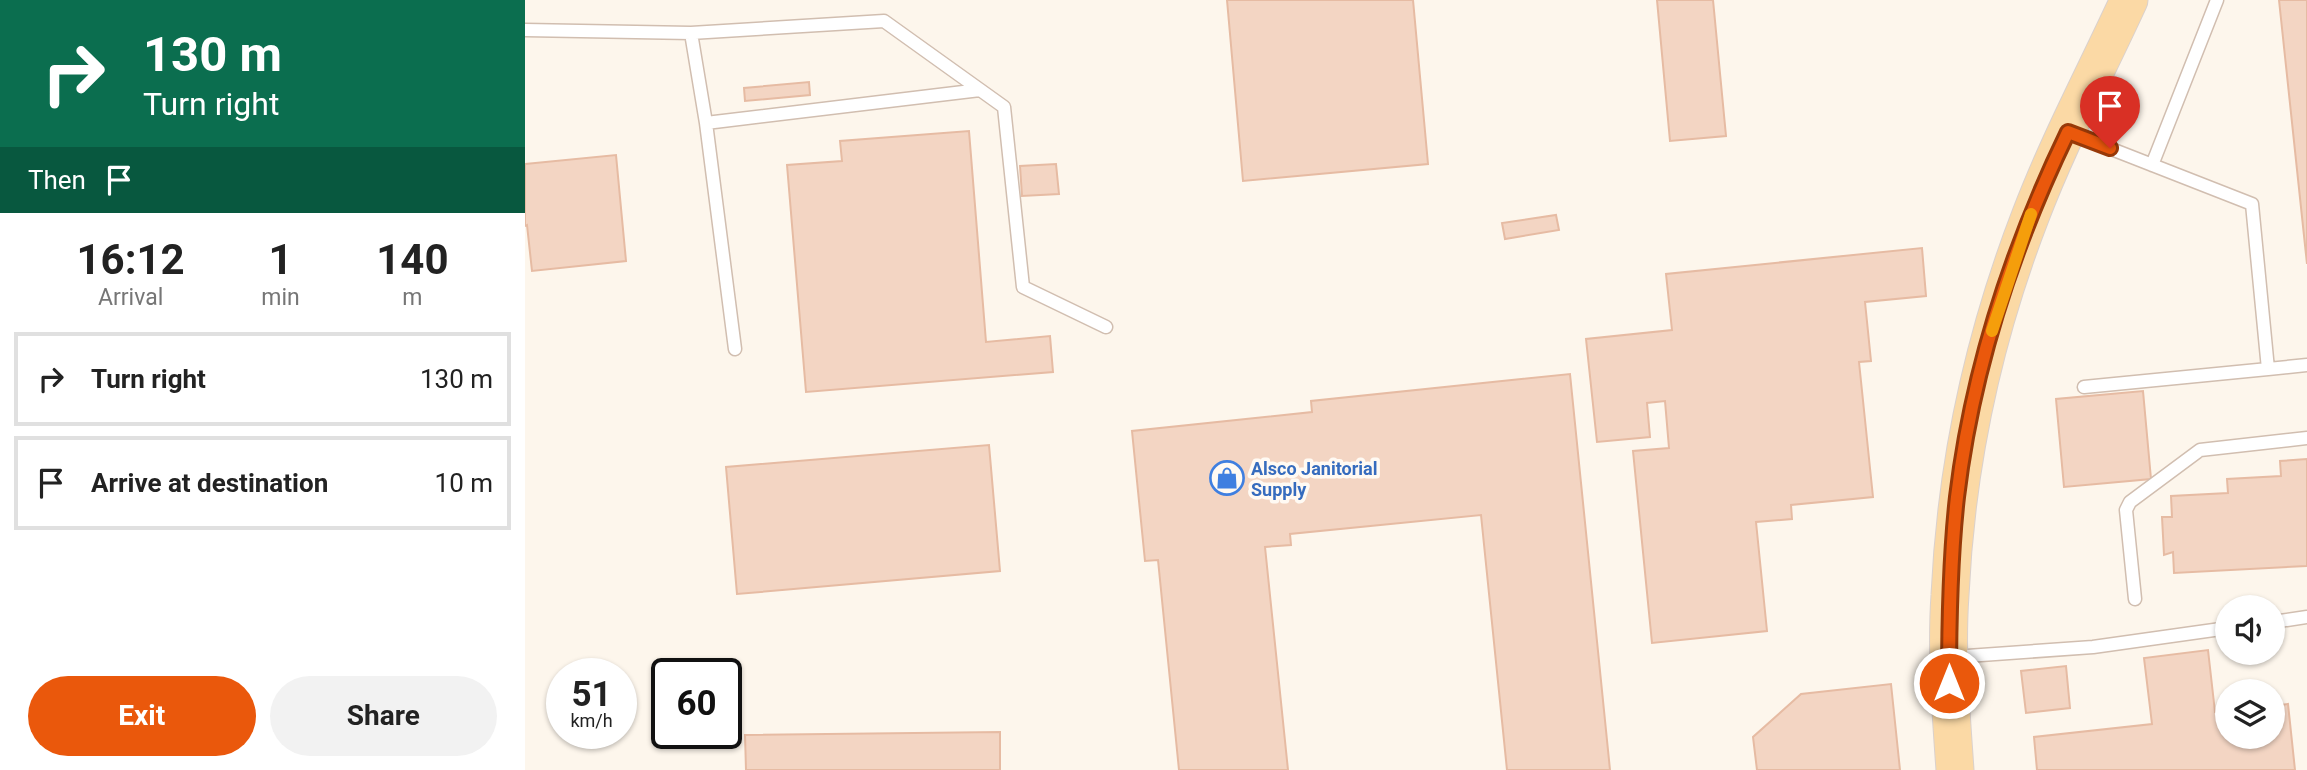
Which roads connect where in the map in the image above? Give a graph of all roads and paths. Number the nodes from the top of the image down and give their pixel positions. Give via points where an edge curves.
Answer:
1 (2129, 0) edge
2 (2217, 0) edge
3 (525, 30) edge
4 (691, 33) junction
5 (981, 90) junction
6 (706, 123) junction
7 (2068, 132) junction
8 (2152, 165) junction
9 (1106, 327) dead end
10 (735, 349) dead end
11 (2307, 365) edge
12 (2268, 369) junction
13 (2084, 387) dead end
14 (2307, 438) edge
15 (2135, 599) dead end
16 (2307, 617) edge
17 (2285, 620) edge
18 (2215, 630) edge
19 (1949, 658) junction
20 (1955, 770) edge

1 - 7 main road
2 - 8 lane
3 - 4 lane
4 - 5 lane via 884,21
4 - 6 lane
5 - 6 lane
5 - 9 lane via 1004,107 1023,287
6 - 10 lane
7 - 8 lane
7 - 19 main road via 1997,309 1975,395 1957,496
8 - 12 lane via 2252,204
11 - 12 lane
12 - 13 lane
14 - 15 lane via 2200,450 2130,502 2126,510
16 - 17 lane
18 - 19 lane via 2093,648
19 - 20 main road

